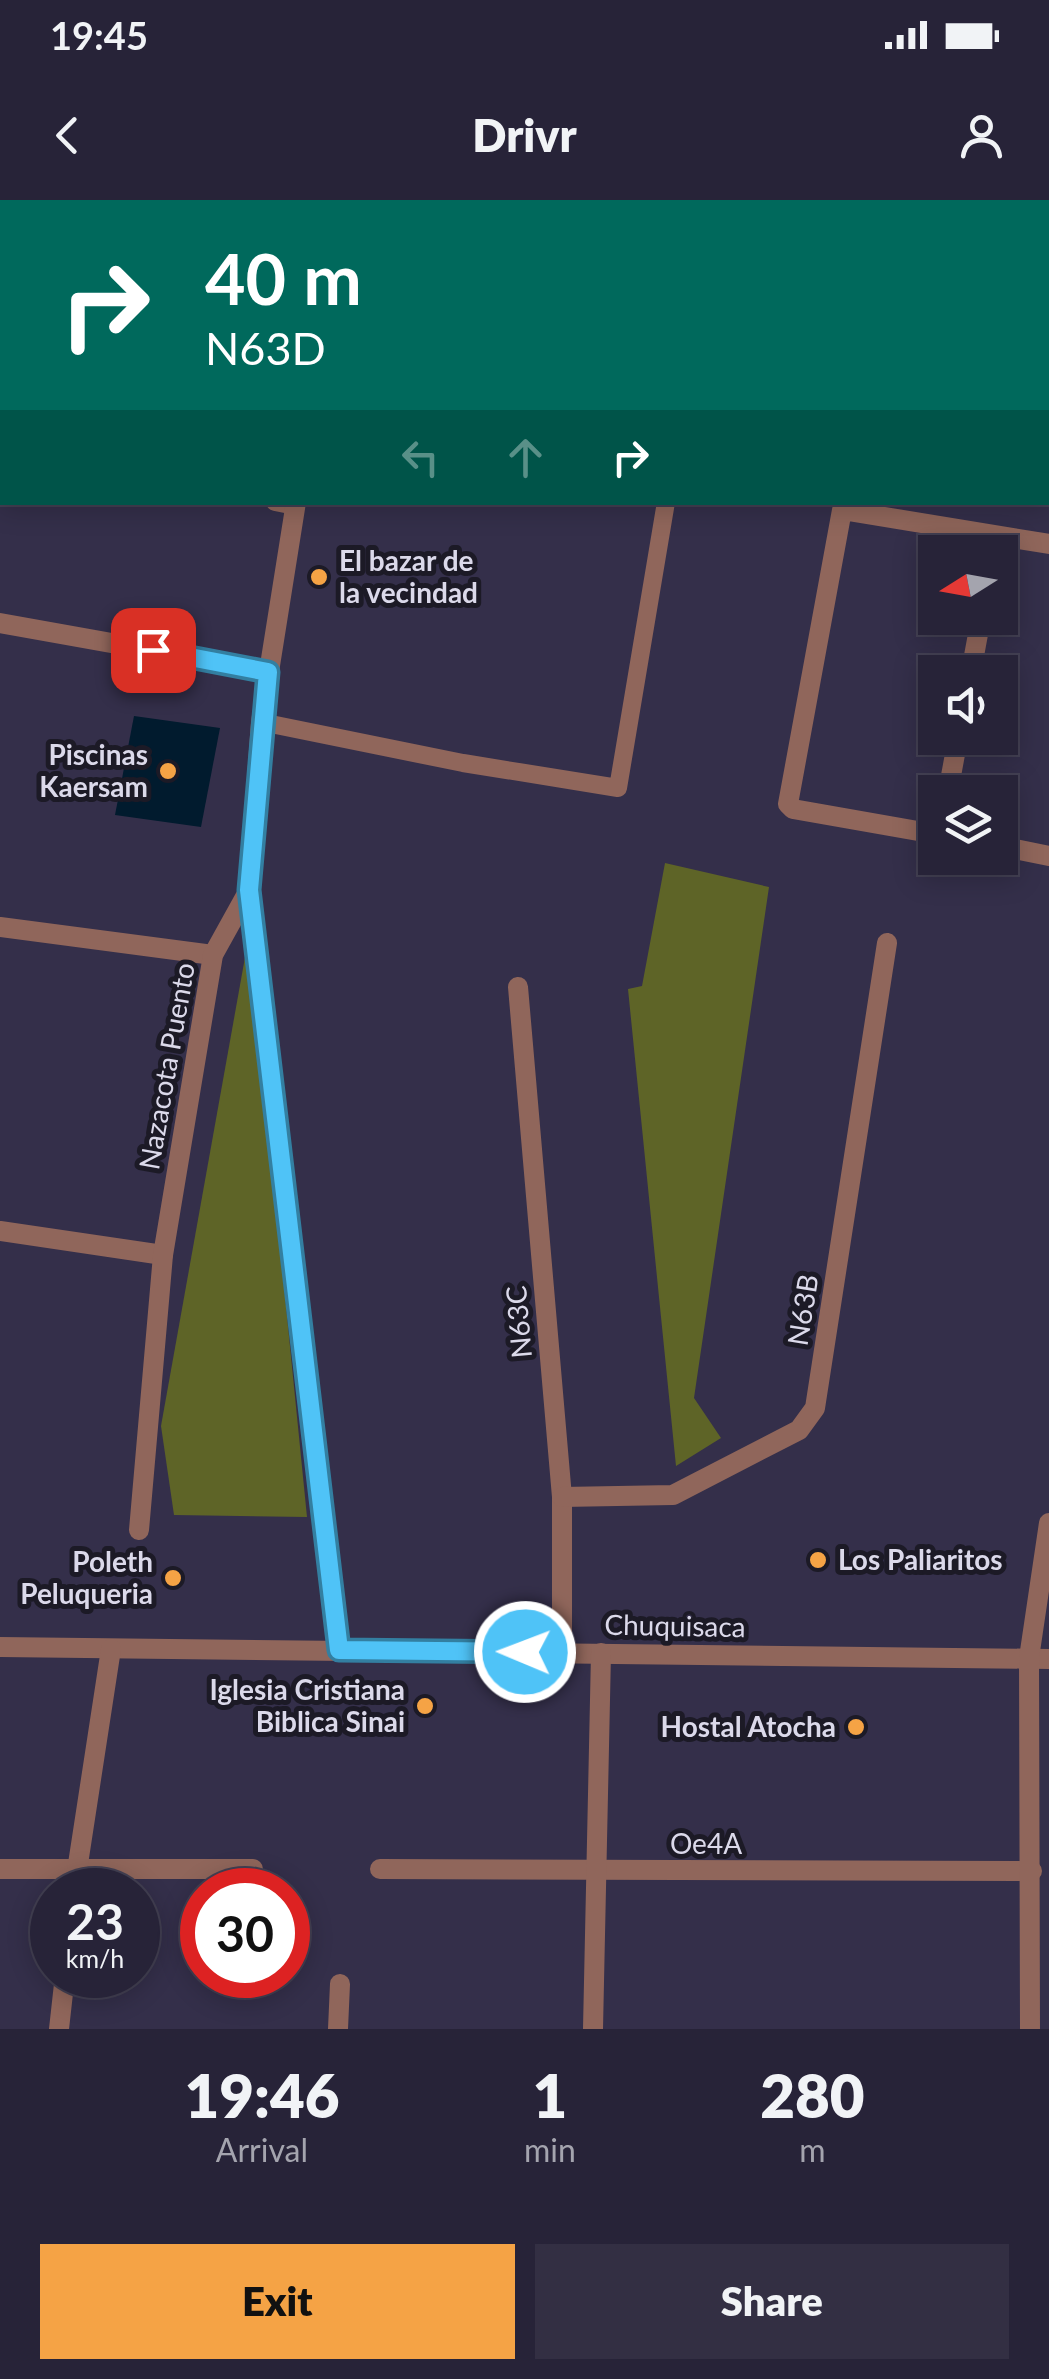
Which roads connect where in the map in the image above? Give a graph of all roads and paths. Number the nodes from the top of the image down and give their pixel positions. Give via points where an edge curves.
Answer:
1 (289, 505) edge
2 (665, 505) edge
3 (954, 535) edge
4 (1018, 544) edge
5 (1049, 544) edge
6 (0, 623) edge
7 (268, 672) junction
8 (261, 722) junction
9 (918, 831) edge
10 (1018, 850) edge
11 (1049, 856) edge
12 (249, 890) junction
13 (0, 927) edge
14 (887, 943) dead end
15 (213, 955) junction
16 (518, 987) dead end
17 (0, 1231) edge
18 (163, 1255) junction
19 (562, 1496) junction
20 (1049, 1522) edge
21 (139, 1530) dead end
22 (0, 1647) edge
23 (111, 1648) junction
24 (339, 1650) junction
25 (562, 1652) junction
26 (601, 1653) junction
27 (1039, 1658) edge
28 (77, 1868) edge
29 (380, 1868) dead end
30 (0, 1869) edge
31 (1032, 1870) junction
32 (596, 1872) junction
33 (30, 1873) edge
34 (340, 1984) dead end
35 (62, 1998) edge
36 (59, 2029) edge
37 (338, 2029) edge
38 (593, 2029) edge
39 (1030, 2029) edge

1 - 7 street, Nazacota Puento
2 - 8 lane via 618,788
3 - 9 street via 842,510 788,804
4 - 5 street
6 - 7 street
7 - 8 street, Nazacota Puento
8 - 12 street, Nazacota Puento
10 - 11 street
12 - 15 street, Nazacota Puento
12 - 24 street
13 - 15 street
14 - 19 street, N63B via 814,1408 799,1430 674,1496
15 - 18 street, Nazacota Puento
16 - 19 street, N63C
17 - 18 street
18 - 21 street, Nazacota Puento
19 - 25 street, N63C
20 - 27 street
22 - 23 street, Chuquisaca
23 - 24 street, Chuquisaca
23 - 28 street
24 - 25 street, Chuquisaca
25 - 26 street, Chuquisaca
26 - 27 street, Chuquisaca
26 - 32 street
27 - 31 street
29 - 32 street, Oe4A
30 - 33 street
31 - 32 street, Oe4A
31 - 39 street
32 - 38 street
34 - 37 street
35 - 36 street

